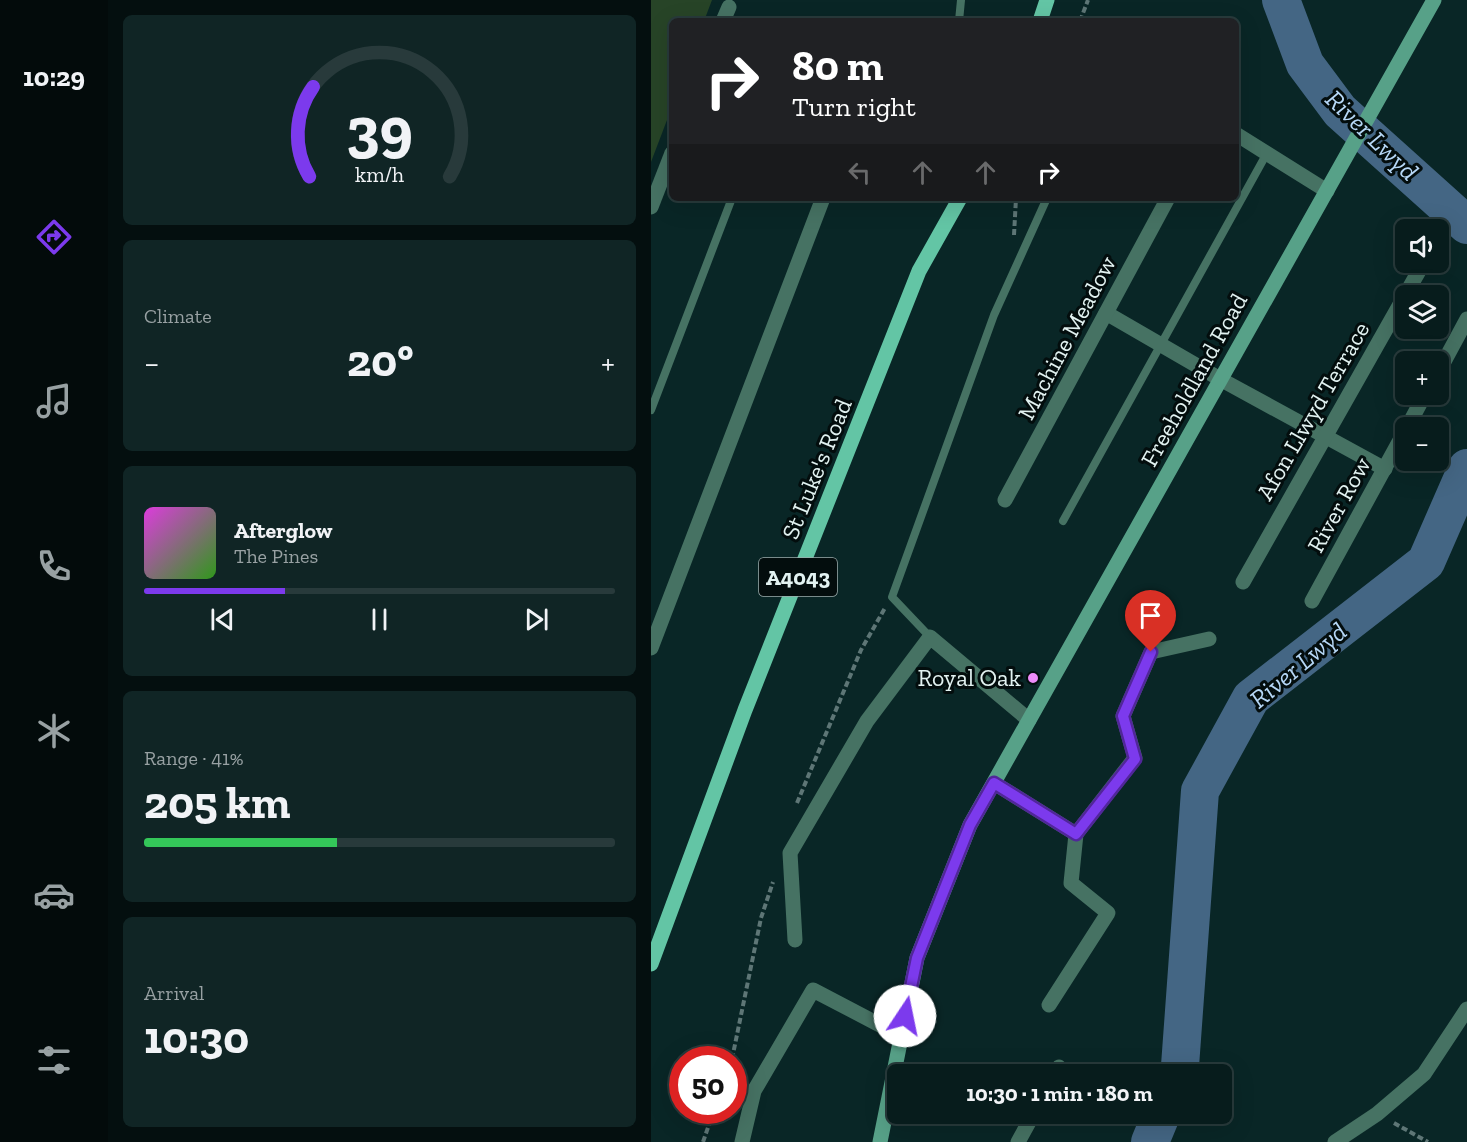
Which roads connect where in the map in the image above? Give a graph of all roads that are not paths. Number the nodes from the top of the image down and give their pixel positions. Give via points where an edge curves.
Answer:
1 (961, 0) edge
2 (1045, 0) edge
3 (1434, 0) edge
4 (959, 18) edge
5 (1041, 18) edge
6 (1239, 136) edge
7 (1266, 153) junction
8 (669, 161) edge
9 (1327, 191) junction
10 (731, 201) edge
11 (822, 201) edge
12 (958, 201) edge
13 (1046, 201) edge
14 (1166, 201) edge
15 (651, 207) edge
16 (1418, 273) edge
17 (1106, 313) junction
18 (1467, 319) edge
19 (1160, 344) junction
20 (1449, 352) edge
21 (1220, 380) junction
22 (651, 410) edge
23 (1324, 436) junction
24 (1395, 450) edge
25 (1385, 469) junction
26 (1005, 500) dead end
27 (1063, 521) dead end
28 (1243, 582) dead end
29 (1312, 601) dead end
30 (930, 637) junction
31 (1209, 639) dead end
32 (651, 648) edge
33 (1029, 720) junction
34 (994, 783) junction
35 (1076, 834) junction
36 (795, 940) dead end
37 (651, 964) edge
38 (1049, 1005) dead end
39 (1467, 1009) edge
40 (901, 1036) junction
41 (1028, 1124) edge
42 (742, 1142) edge
43 (880, 1142) edge
44 (1018, 1142) edge
45 (1335, 1142) edge

1 - 4 lane
2 - 5 main road
3 - 9 main road, Freeholdland Road
6 - 7 street
7 - 9 street
7 - 19 lane
8 - 15 street
9 - 21 main road, Freeholdland Road
10 - 22 lane
11 - 32 street
12 - 37 main road, St Luke's Road / A4043 via 919,271 745,710
13 - 30 lane via 994,315 892,597
14 - 17 street, Machine Meadow
16 - 23 street, Afon Llwyd Terrace
17 - 19 street
17 - 26 street, Machine Meadow
18 - 20 street
19 - 21 street
19 - 27 lane
21 - 23 street
21 - 33 main road, Freeholdland Road
23 - 25 street
23 - 28 street, Afon Llwyd Terrace
24 - 25 street, River Row
25 - 29 street, River Row
30 - 33 street
30 - 36 street via 867,721 791,853
31 - 35 street via 1151,652 1123,716 1135,759
33 - 34 main road, Freeholdland Road
34 - 35 street
34 - 40 main road, Freeholdland Road via 970,825 917,958
35 - 38 street via 1071,883 1109,913
39 - 45 street via 1424,1074 1377,1114
40 - 42 street via 813,990 754,1091
40 - 43 main road, Freeholdland Road
41 - 44 street

